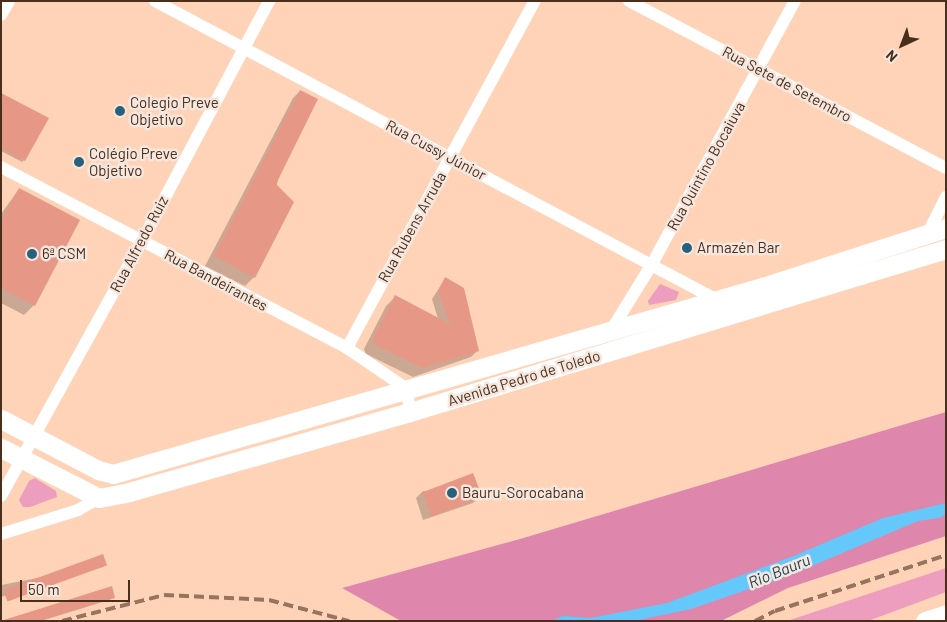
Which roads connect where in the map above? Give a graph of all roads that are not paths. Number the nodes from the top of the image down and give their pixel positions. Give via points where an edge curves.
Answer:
1 (8, 1) edge
2 (155, 1) edge
3 (269, 1) edge
4 (536, 1) edge
5 (629, 1) edge
6 (795, 1) edge
7 (1, 15) edge
8 (243, 48) junction
9 (759, 70) junction
10 (450, 157) junction
11 (1, 167) edge
12 (946, 168) edge
13 (946, 197) edge
14 (946, 228) edge
15 (928, 233) junction
16 (142, 241) junction
17 (946, 249) edge
18 (919, 256) junction
19 (652, 264) junction
20 (765, 295) junction
21 (717, 300) junction
22 (612, 329) junction
23 (347, 348) junction
24 (406, 389) junction
25 (410, 412) junction
26 (1, 419) edge
27 (34, 436) junction
28 (1, 448) edge
29 (22, 459) junction
30 (1, 496) edge
31 (99, 498) junction
32 (1, 534) edge
33 (946, 614) edge
34 (925, 621) edge

1 - 7 street
2 - 8 street, Rua Cussy Júnior
3 - 8 street, Rua Alfredo Ruiz
4 - 10 street, Rua Rubens Arruda
5 - 9 street, Rua Sete de Setembro
6 - 9 street, Rua Quintino Bocaiuva
8 - 10 street, Rua Cussy Júnior
8 - 16 street, Rua Alfredo Ruiz
9 - 12 street, Rua Sete de Setembro
9 - 19 street, Rua Quintino Bocaiuva
10 - 19 street, Rua Cussy Júnior
10 - 23 street, Rua Rubens Arruda
11 - 16 street, Rua Bandeirantes
13 - 15 street
14 - 15 main road, Avenida Pedro de Toledo
15 - 18 street
15 - 20 main road, Avenida Pedro de Toledo
16 - 23 street, Rua Bandeirantes
16 - 27 street, Rua Alfredo Ruiz
17 - 18 main road, Avenida Pedro de Toledo
18 - 20 main road, Avenida Pedro de Toledo
19 - 21 street, Rua Cussy Júnior
19 - 22 street, Rua Quintino Bocaiuva
20 - 21 main road, Avenida Pedro de Toledo
20 - 25 main road, Avenida Pedro de Toledo
21 - 22 main road, Avenida Pedro de Toledo
22 - 24 main road, Avenida Pedro de Toledo
23 - 24 street, Rua Bandeirantes
24 - 25 street
24 - 27 main road, Avenida Pedro de Toledo via 113,474 98,470
25 - 31 main road, Avenida Pedro de Toledo
26 - 27 main road
27 - 29 street, Rua Alfredo Ruiz
28 - 29 main road
29 - 30 street, Rua Alfredo Ruiz
29 - 31 main road
31 - 32 street via 78,510
33 - 34 main road

